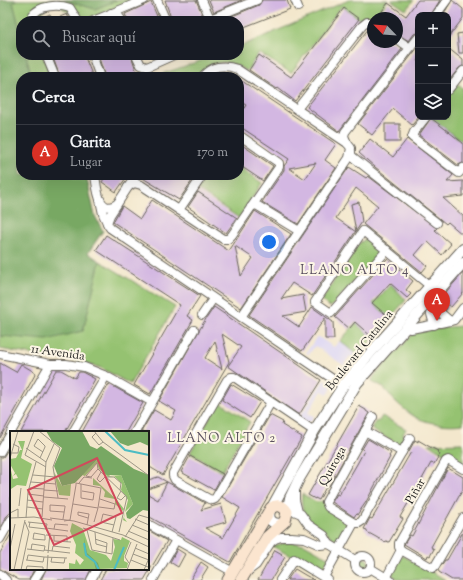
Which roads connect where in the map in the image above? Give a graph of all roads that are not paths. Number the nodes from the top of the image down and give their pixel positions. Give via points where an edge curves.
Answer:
1 (144, 0) edge
2 (157, 0) edge
3 (202, 0) edge
4 (257, 0) edge
5 (448, 0) edge
6 (438, 12) edge
7 (110, 13) junction
8 (32, 16) edge
9 (75, 16) edge
10 (104, 16) edge
11 (119, 16) edge
12 (164, 16) edge
13 (208, 16) edge
14 (219, 16) edge
15 (367, 22) edge
16 (415, 42) edge
17 (403, 43) edge
18 (410, 48) junction
19 (48, 60) edge
20 (94, 60) edge
21 (138, 60) edge
22 (163, 60) edge
23 (463, 71) edge
24 (53, 72) edge
25 (98, 72) edge
26 (207, 72) edge
27 (240, 72) edge
28 (244, 75) edge
29 (451, 86) edge
30 (297, 109) junction
31 (424, 120) edge
32 (244, 138) edge
33 (347, 143) junction
34 (351, 152) junction
35 (463, 168) edge
36 (96, 180) edge
37 (133, 180) edge
38 (200, 180) edge
39 (128, 188) junction
40 (100, 200) junction
41 (117, 204) junction
42 (251, 207) junction
43 (179, 210) junction
44 (437, 223) dead end
45 (108, 226) junction
46 (299, 231) junction
47 (463, 249) edge
48 (387, 250) junction
49 (463, 264) edge
50 (430, 286) junction
51 (213, 299) junction
52 (436, 308) junction
53 (463, 308) edge
54 (202, 315) dead end
55 (241, 317) junction
56 (450, 321) junction
57 (436, 324) junction
58 (405, 328) junction
59 (194, 330) dead end
60 (0, 354) edge
61 (50, 364) junction
62 (106, 376) junction
63 (343, 386) junction
64 (152, 402) junction
65 (271, 402) junction
66 (373, 417) dead end
67 (12, 431) edge
68 (75, 431) edge
69 (136, 431) edge
70 (314, 431) junction
71 (365, 431) junction
72 (326, 432) junction
73 (410, 438) dead end
74 (5, 442) edge
75 (0, 452) edge
76 (402, 452) junction
77 (463, 469) edge
78 (270, 511) junction
79 (292, 512) junction
80 (463, 518) edge
81 (10, 522) edge
82 (354, 523) junction
83 (277, 524) junction
84 (149, 525) edge
85 (313, 528) junction
86 (291, 537) junction
87 (0, 539) edge
88 (307, 539) junction
89 (176, 540) junction
90 (257, 542) junction
91 (329, 544) junction
92 (339, 550) junction
93 (401, 550) junction
94 (355, 560) junction
95 (370, 568) junction
96 (40, 570) edge
97 (96, 570) edge
98 (0, 574) edge
99 (237, 576) edge
100 (326, 578) edge
101 (387, 579) edge
102 (6, 580) edge
103 (34, 580) edge
104 (91, 580) edge
105 (153, 580) edge
106 (280, 580) edge

1 - 7 street
2 - 12 street
3 - 13 street
4 - 14 street
5 - 6 street
7 - 10 street
7 - 11 street
8 - 9 street via 35,12 52,6 70,8
15 - 30 street
16 - 18 street
17 - 18 street
18 - 33 street via 345,132
19 - 24 street
20 - 25 street
21 - 22 street via 141,65 147,67
23 - 29 street
26 - 27 street via 223,66
28 - 30 street
30 - 33 street
31 - 35 street via 412,137 459,173
32 - 42 street via 279,163 279,167
33 - 34 street
34 - 44 street via 354,158
34 - 46 street
36 - 40 street
37 - 39 street
38 - 43 street
39 - 41 street
39 - 43 street via 134,184 141,185
40 - 41 street via 108,207
40 - 45 street
41 - 45 street via 108,219
42 - 43 street via 226,240
42 - 46 street via 258,206
45 - 51 street
46 - 55 street
47 - 50 street, Boulevard Catalina
48 - 48 street via 363,231 315,302 331,313
48 - 50 street
49 - 52 street, Boulevard Catalina
50 - 63 street, Boulevard Catalina
51 - 54 street
51 - 55 street
52 - 56 street
52 - 57 street via 431,314
52 - 58 street, Boulevard Catalina
53 - 56 street via 454,320
55 - 63 street
56 - 57 street
57 - 58 street
58 - 72 street, Boulevard Catalina via 357,383
59 - 64 street
60 - 61 street, 11 Avenida
61 - 62 street, 11 Avenida via 84,366
61 - 67 street
62 - 64 street, 11 Avenida
62 - 68 street
63 - 70 street, Boulevard Catalina
63 - 72 street via 342,397 328,422
64 - 69 street
65 - 65 street via 234,377 228,378 173,473 175,480 209,499 215,499
65 - 70 street
66 - 71 street, Quiroga
70 - 78 street, Boulevard Catalina
71 - 76 street
71 - 82 street, Quiroga via 326,502 328,507
72 - 79 street, Boulevard Catalina via 295,487
73 - 76 street
74 - 75 street
76 - 82 street via 362,522
77 - 93 street, Piñar via 446,461 399,543
78 - 79 main road via 277,505
78 - 83 street via 269,517
78 - 90 main road
79 - 83 main road
79 - 85 street
80 - 93 street via 434,567
81 - 87 street
82 - 92 street
83 - 86 street
83 - 90 main road via 267,538
84 - 89 street
85 - 88 street
85 - 91 street via 324,535
86 - 88 street
86 - 99 street via 275,539 253,569
88 - 91 street via 320,545
89 - 99 street
89 - 105 street
90 - 99 main road
91 - 92 street
92 - 94 street
92 - 100 street
93 - 101 street, Piñar
94 - 95 street via 354,565 358,571 364,572
94 - 95 street via 362,556 367,557 371,561
95 - 101 street
96 - 103 street
97 - 104 street
98 - 102 street
100 - 106 street via 294,558

